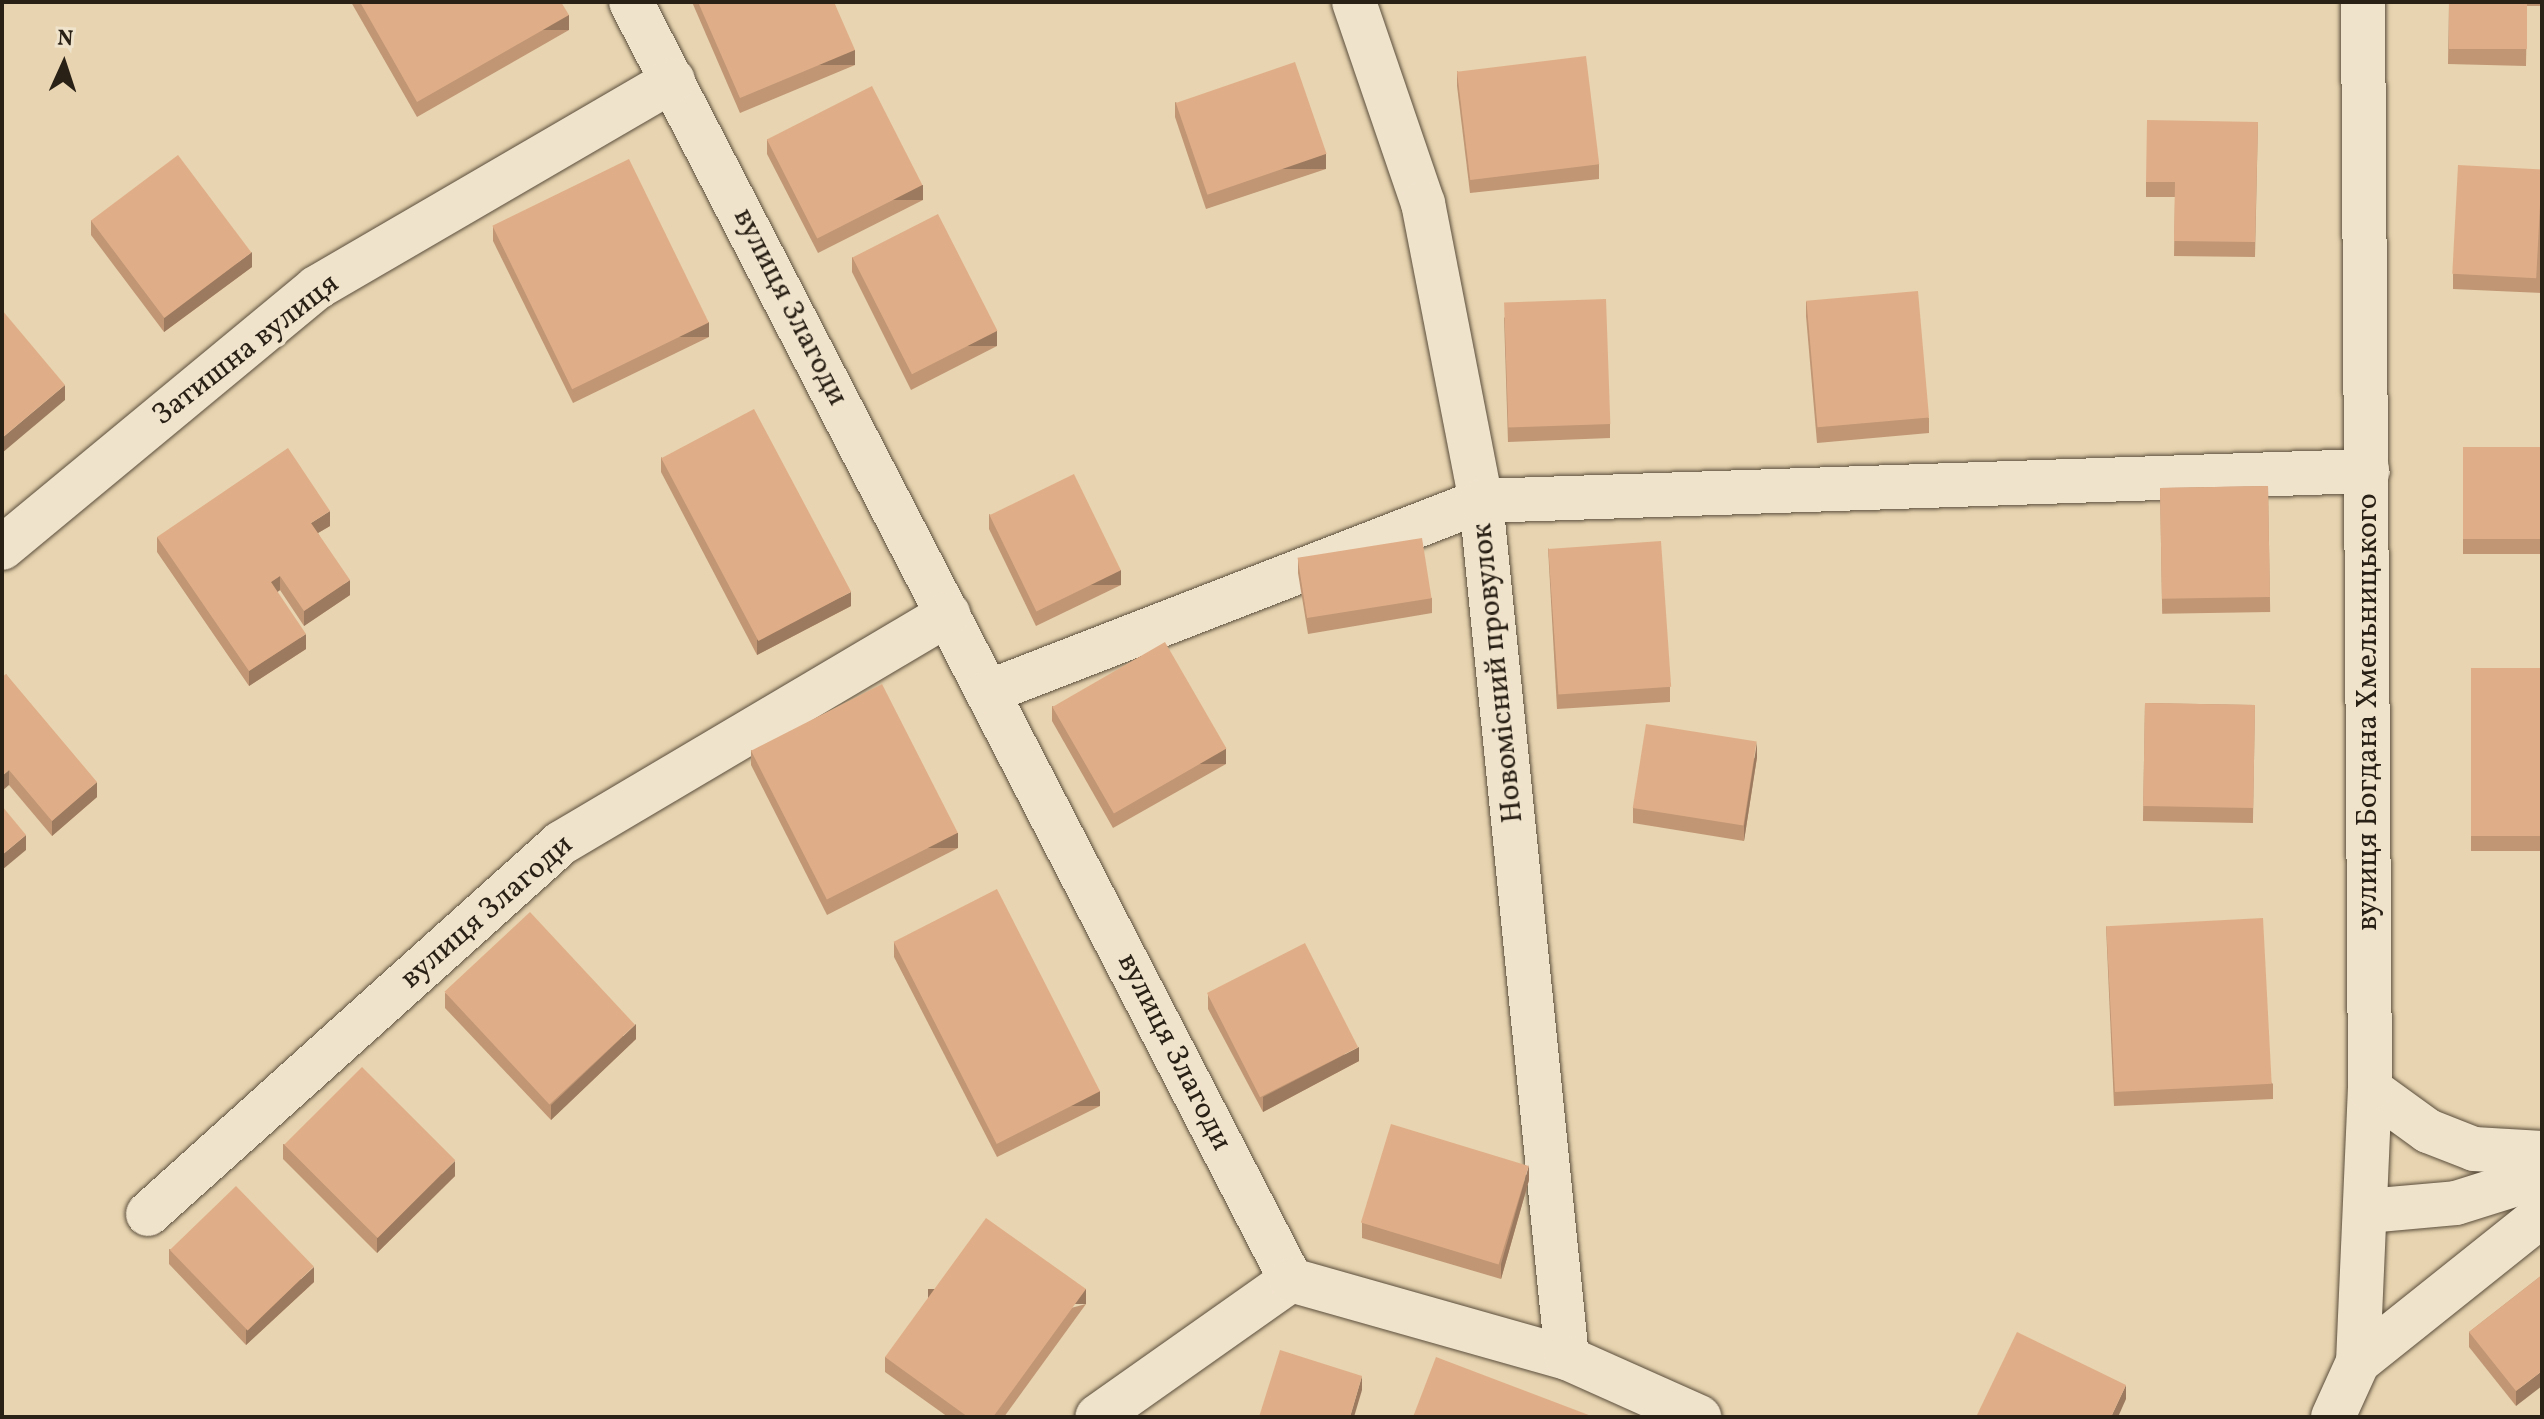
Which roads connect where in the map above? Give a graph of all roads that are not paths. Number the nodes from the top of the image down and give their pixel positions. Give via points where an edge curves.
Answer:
1 (631, 2) edge
2 (1354, 2) edge
3 (2363, 2) edge
4 (673, 80) junction
5 (2367, 471) junction
6 (1481, 501) junction
7 (2, 548) edge
8 (948, 614) junction
9 (988, 692) junction
10 (2370, 1089) junction
11 (2542, 1153) edge
12 (2542, 1176) edge
13 (2367, 1211) junction
14 (148, 1214) dead end
15 (2542, 1215) edge
16 (1291, 1280) junction
17 (1567, 1358) junction
18 (2358, 1362) junction
19 (1097, 1417) edge
20 (1699, 1417) edge
21 (2333, 1417) edge

1 - 4 street, вулиця Злагоди
2 - 6 street, Новомісний провулок via 1423,203
3 - 5 street, вулиця Богдана Хмельницького
4 - 7 street, Затишна вулиця via 316,288
4 - 8 street, вулиця Злагоди
5 - 6 street
5 - 10 street, вулиця Богдана Хмельницького
6 - 9 street
6 - 17 street, Новомісний провулок
8 - 9 street, вулиця Злагоди
8 - 14 street, вулиця Злагоди via 561,843
9 - 16 street, вулиця Злагоди
10 - 11 street via 2428,1131 2474,1149
10 - 13 street, вулиця Богдана Хмельницького
12 - 13 street via 2456,1203
13 - 18 street, вулиця Богдана Хмельницького
15 - 18 street
16 - 17 street
16 - 19 street
17 - 20 street
18 - 21 street, вулиця Богдана Хмельницького

